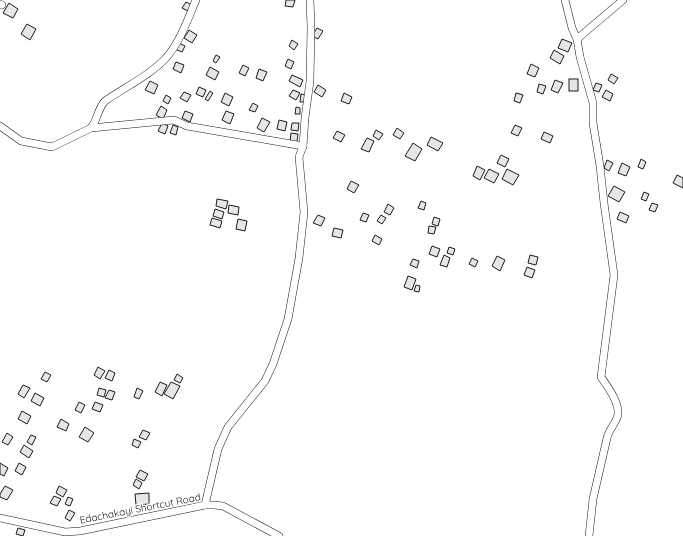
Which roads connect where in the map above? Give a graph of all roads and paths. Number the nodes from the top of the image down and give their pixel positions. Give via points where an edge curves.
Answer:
1 (196, 0) edge
2 (310, 0) edge
3 (565, 0) edge
4 (623, 0) edge
5 (577, 38) junction
6 (0, 126) edge
7 (91, 128) junction
8 (303, 146) junction
9 (205, 505) junction
10 (0, 518) edge
11 (279, 536) edge
12 (589, 536) edge

1 - 7 street via 187,22 166,58 146,75 105,101
2 - 8 street via 310,81
3 - 5 street
4 - 5 street
5 - 12 street via 593,103 593,123 614,275 601,377 616,403 617,417 607,438 593,499
6 - 7 street via 20,141 52,148
7 - 8 street via 174,120 187,126
8 - 9 street via 300,157 304,212 288,319 265,381 228,427 218,449
9 - 10 street, Edachakayi Shortcut Road via 66,532
9 - 11 street, Edachakayi Shortcut Road via 223,506

